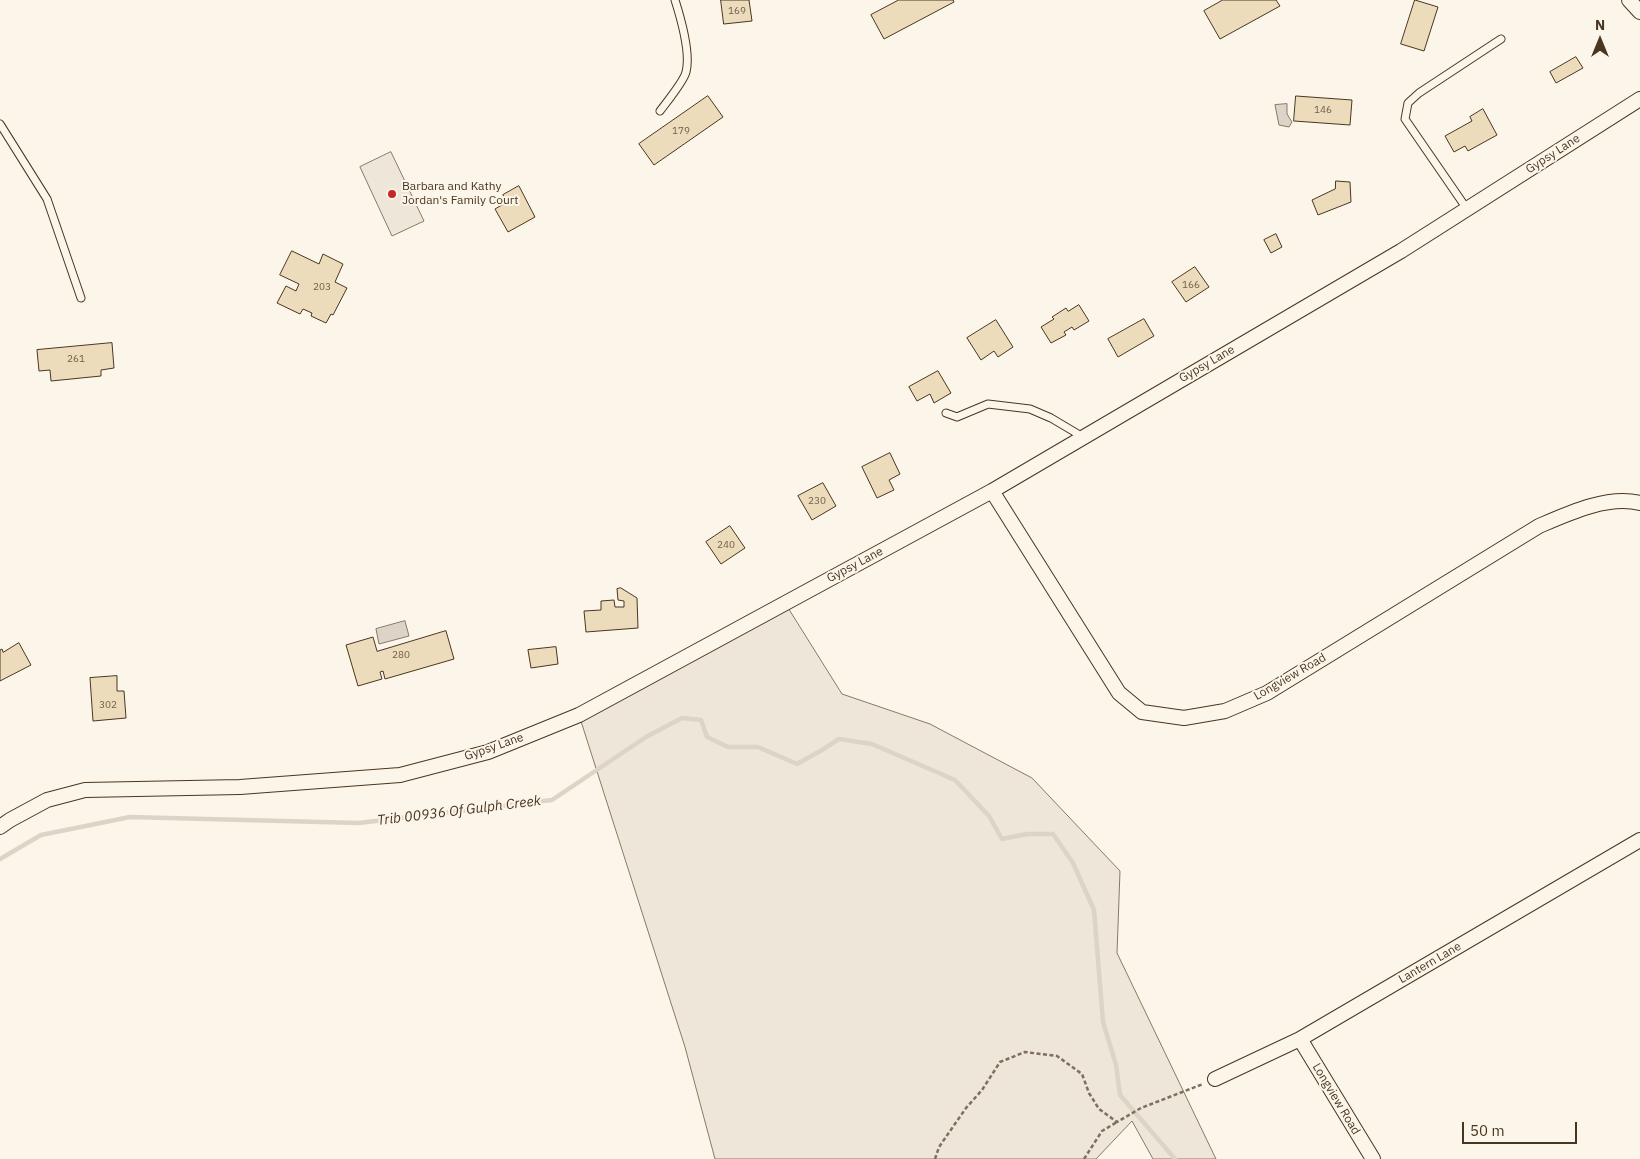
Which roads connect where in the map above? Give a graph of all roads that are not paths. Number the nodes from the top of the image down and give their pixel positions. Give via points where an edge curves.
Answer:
1 (675, 0) edge
2 (1628, 0) edge
3 (1640, 12) edge
4 (1501, 39) dead end
5 (1640, 99) edge
6 (660, 111) dead end
7 (0, 124) edge
8 (1467, 209) junction
9 (81, 298) dead end
10 (946, 413) dead end
11 (1084, 437) junction
12 (992, 491) junction
13 (1640, 503) edge
14 (0, 827) edge
15 (1640, 840) edge
16 (1300, 1039) junction
17 (1215, 1079) road end
18 (1373, 1159) edge

1 - 6 lane via 683,24 686,73
2 - 3 street
4 - 8 lane via 1408,103 1405,119
5 - 8 street, Gypsy Lane
7 - 9 lane via 47,199
8 - 11 street, Gypsy Lane via 1393,256
10 - 11 lane via 957,417 988,404 1030,409
11 - 12 street, Gypsy Lane
12 - 13 street, Longview Road via 1118,692 1142,712 1184,718 1224,711 1267,692 1540,526 1586,507 1631,501
12 - 14 street, Gypsy Lane via 579,714 488,752 400,775 240,787 85,790 47,800
15 - 16 street, Lantern Lane
16 - 17 street, Lantern Lane
16 - 18 street, Longview Road

